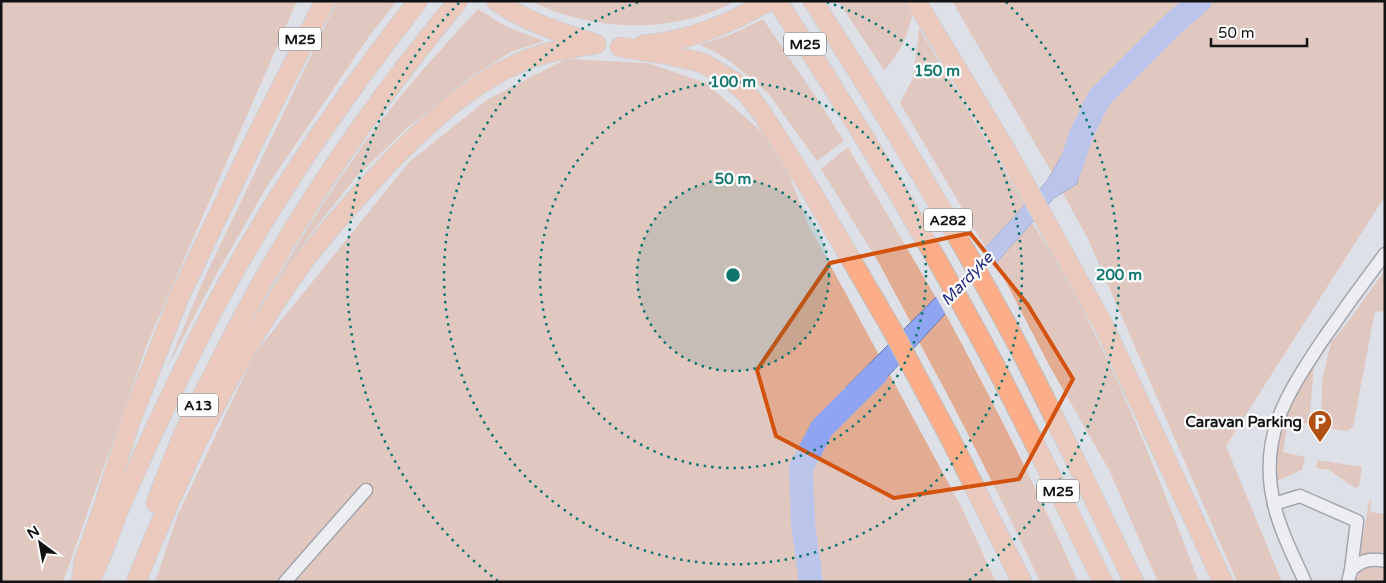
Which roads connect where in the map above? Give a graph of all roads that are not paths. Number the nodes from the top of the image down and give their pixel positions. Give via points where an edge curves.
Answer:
1 (314, 1) edge
2 (325, 1) edge
3 (418, 1) edge
4 (458, 1) edge
5 (496, 1) edge
6 (777, 1) edge
7 (813, 1) edge
8 (916, 1) edge
9 (762, 5) edge
10 (596, 44) junction
11 (620, 47) junction
12 (286, 76) junction
13 (1385, 254) edge
14 (366, 490) dead end
15 (1274, 504) junction
16 (1201, 533) junction
17 (1385, 561) edge
18 (1350, 576) edge
19 (290, 580) edge
20 (81, 582) edge
21 (89, 582) edge
22 (127, 582) edge
23 (136, 582) edge
24 (1022, 582) edge
25 (1102, 582) edge
26 (1134, 582) edge
27 (1214, 582) edge
28 (1223, 582) edge
29 (1305, 582) edge

1 - 12 highway, M25
2 - 12 highway
3 - 21 highway, A13 via 308,150 256,233 186,364
4 - 22 highway, A13 via 413,56 336,162 241,320 182,438
5 - 10 highway via 531,22
6 - 25 highway, M25 via 943,271 1013,400
7 - 26 highway, A282 via 944,213 1035,379
8 - 16 highway via 1090,300
9 - 11 highway via 702,33 665,42
10 - 11 highway
10 - 23 highway via 537,56 478,86 409,142 349,206 304,261 226,386 167,507
11 - 24 highway via 703,63 733,81 754,102 861,274 950,436
12 - 20 highway via 180,295 130,422 84,561
13 - 15 lane via 1302,371 1278,416 1270,450
14 - 19 lane
15 - 18 lane via 1300,496 1357,521
15 - 29 lane via 1286,541
16 - 27 highway
16 - 28 highway
17 - 18 lane via 1364,561

